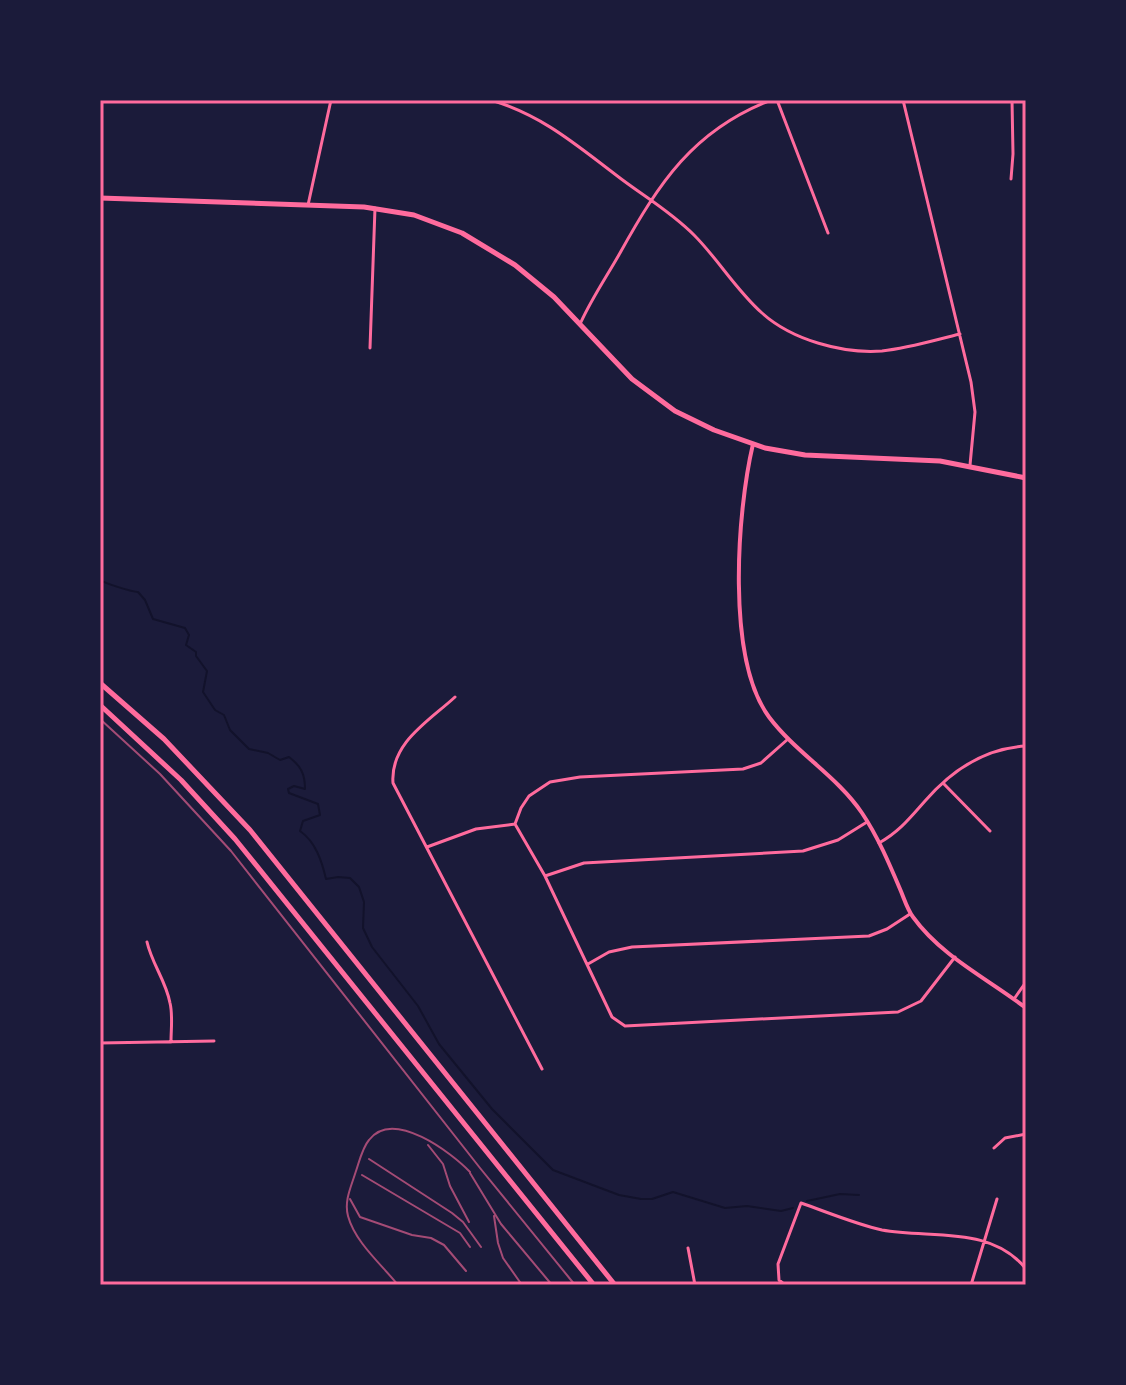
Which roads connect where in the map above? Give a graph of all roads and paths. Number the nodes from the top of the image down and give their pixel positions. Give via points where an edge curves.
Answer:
1 (331, 100) edge
2 (491, 100) edge
3 (771, 100) edge
4 (777, 100) edge
5 (903, 100) edge
6 (1012, 100) edge
7 (1011, 179) dead end
8 (651, 197) junction
9 (100, 198) edge
10 (308, 205) junction
11 (375, 208) junction
12 (828, 233) dead end
13 (580, 326) junction
14 (960, 334) junction
15 (370, 348) dead end
16 (753, 444) junction
17 (970, 465) junction
18 (1026, 478) edge
19 (100, 683) edge
20 (455, 697) dead end
21 (100, 705) edge
22 (788, 739) junction
23 (1026, 746) edge
24 (943, 783) junction
25 (868, 822) junction
26 (515, 824) junction
27 (990, 831) dead end
28 (879, 843) junction
29 (427, 847) junction
30 (545, 876) junction
31 (911, 913) junction
32 (147, 942) dead end
33 (955, 957) junction
34 (588, 964) junction
35 (1026, 982) edge
36 (1014, 999) junction
37 (1026, 1008) edge
38 (214, 1041) dead end
39 (171, 1042) junction
40 (100, 1043) edge
41 (542, 1069) dead end
42 (1026, 1134) edge
43 (994, 1148) dead end
44 (997, 1199) dead end
45 (984, 1243) junction
46 (688, 1248) dead end
47 (1026, 1269) edge
48 (594, 1285) edge
49 (615, 1285) edge
50 (695, 1285) edge
51 (785, 1285) edge
52 (971, 1285) edge

1 - 10 street
2 - 8 street via 572,139
3 - 8 street via 706,135
4 - 12 street
5 - 14 street
6 - 7 street
8 - 13 street
8 - 14 street via 695,236 764,315 805,338 872,351
9 - 10 main road
10 - 11 main road
11 - 13 main road via 430,219 479,241 544,287
11 - 15 street
13 - 16 main road via 632,379 675,411
14 - 17 street via 975,405
16 - 17 main road via 821,456
16 - 22 street via 739,542 746,663 759,701
17 - 18 main road
19 - 49 main road via 164,739 250,830
20 - 29 street via 401,747 393,768 394,787
21 - 48 main road via 235,839
22 - 25 street via 845,792
22 - 26 street via 761,763 743,769 550,782 529,796
23 - 24 street via 983,755
24 - 27 street
24 - 28 street via 903,827
25 - 28 street
25 - 30 street via 838,840 803,851 584,863
26 - 29 street via 476,829
26 - 30 street
28 - 31 street
29 - 41 street
30 - 34 street
31 - 33 street
31 - 34 street via 869,936 632,947
32 - 39 street via 170,1002
33 - 34 street via 921,1001 898,1012 642,1027 615,1022
33 - 36 street
35 - 36 street
36 - 37 street
38 - 39 street
39 - 40 street
42 - 43 street via 1005,1138
44 - 45 street
45 - 47 street via 1012,1254
45 - 51 street via 952,1234 883,1230 801,1203 778,1264 779,1280
45 - 52 street
46 - 50 street

